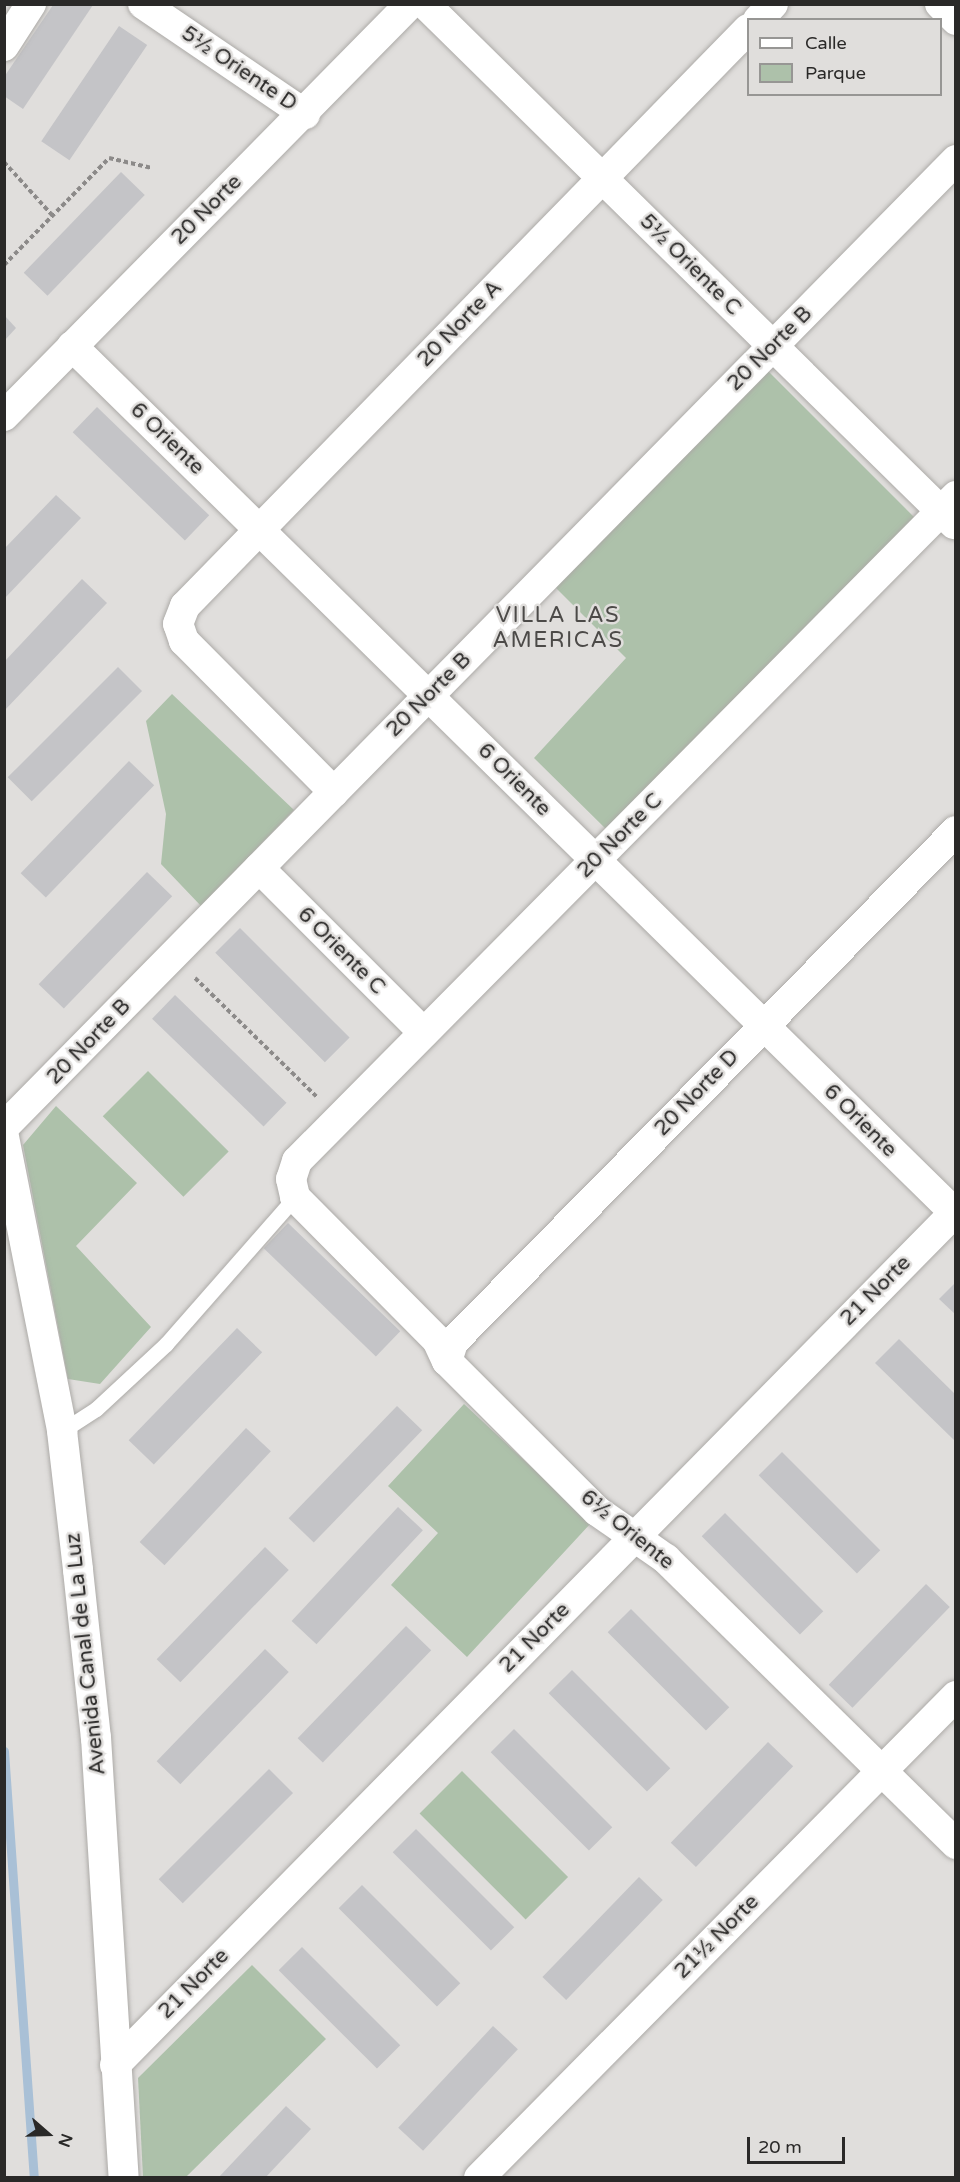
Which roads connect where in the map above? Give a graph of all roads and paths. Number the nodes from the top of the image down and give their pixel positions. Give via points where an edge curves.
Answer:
1 (31, 4) edge
2 (143, 4) edge
3 (410, 4) edge
4 (425, 4) edge
5 (773, 4) edge
6 (940, 4) edge
7 (760, 18) edge
8 (956, 20) edge
9 (747, 30) edge
10 (4, 46) edge
11 (305, 114) junction
12 (956, 160) edge
13 (4, 162) edge
14 (152, 168) dead end
15 (602, 178) junction
16 (53, 216) junction
17 (4, 265) edge
18 (72, 346) junction
19 (773, 346) junction
20 (4, 416) edge
21 (951, 511) edge
22 (259, 529) junction
23 (428, 696) junction
24 (334, 792) junction
25 (956, 831) edge
26 (595, 860) junction
27 (259, 868) junction
28 (173, 956) junction
29 (764, 1026) junction
30 (424, 1033) junction
31 (340, 1119) junction
32 (4, 1127) edge
33 (4, 1137) edge
34 (293, 1188) junction
35 (955, 1213) edge
36 (447, 1361) junction
37 (62, 1431) junction
38 (634, 1537) junction
39 (956, 1696) edge
40 (881, 1771) junction
41 (956, 1844) edge
42 (115, 2065) junction
43 (124, 2178) edge
44 (479, 2178) edge

1 - 10 street
2 - 11 street, 5½ Oriente D
3 - 11 street, 20 Norte
4 - 15 street, 5½ Oriente C
5 - 7 street
6 - 8 street
9 - 15 street, 20 Norte A
11 - 18 street, 20 Norte
12 - 19 street, 20 Norte B
13 - 16 path
14 - 16 path via 109,158
15 - 19 street, 5½ Oriente C
15 - 22 street, 20 Norte A
16 - 17 path
18 - 20 street, 20 Norte
18 - 22 street, 6 Oriente
19 - 21 street, 5½ Oriente C
19 - 23 street, 20 Norte B
21 - 26 street, 20 Norte C
22 - 23 street, 6 Oriente
22 - 24 street, 20 Norte A via 185,606 178,624 184,641
23 - 24 street, 20 Norte B
23 - 26 street, 6 Oriente
24 - 27 street, 20 Norte B
25 - 29 street, 20 Norte D
26 - 29 street, 6 Oriente
26 - 30 street, 20 Norte C
27 - 28 street, 20 Norte B
27 - 30 street, 6 Oriente C
28 - 31 path
28 - 32 street, 20 Norte B
29 - 35 street, 6 Oriente
29 - 36 street, 20 Norte D via 453,1342
30 - 31 street, 20 Norte C
31 - 34 street, 20 Norte C via 297,1161
33 - 37 street, Avenida Canal de La Luz
34 - 36 street, 6½ Oriente via 438,1340
34 - 37 lane via 166,1344 96,1409
35 - 38 street, 21 Norte
36 - 38 street, 6½ Oriente via 597,1511
37 - 42 street, Avenida Canal de La Luz via 96,1738
38 - 40 street, 6½ Oriente via 666,1559
38 - 42 street, 21 Norte
39 - 40 street, 21½ Norte
40 - 41 street, 6½ Oriente
40 - 44 street, 21½ Norte
42 - 43 street, Avenida Canal de La Luz

